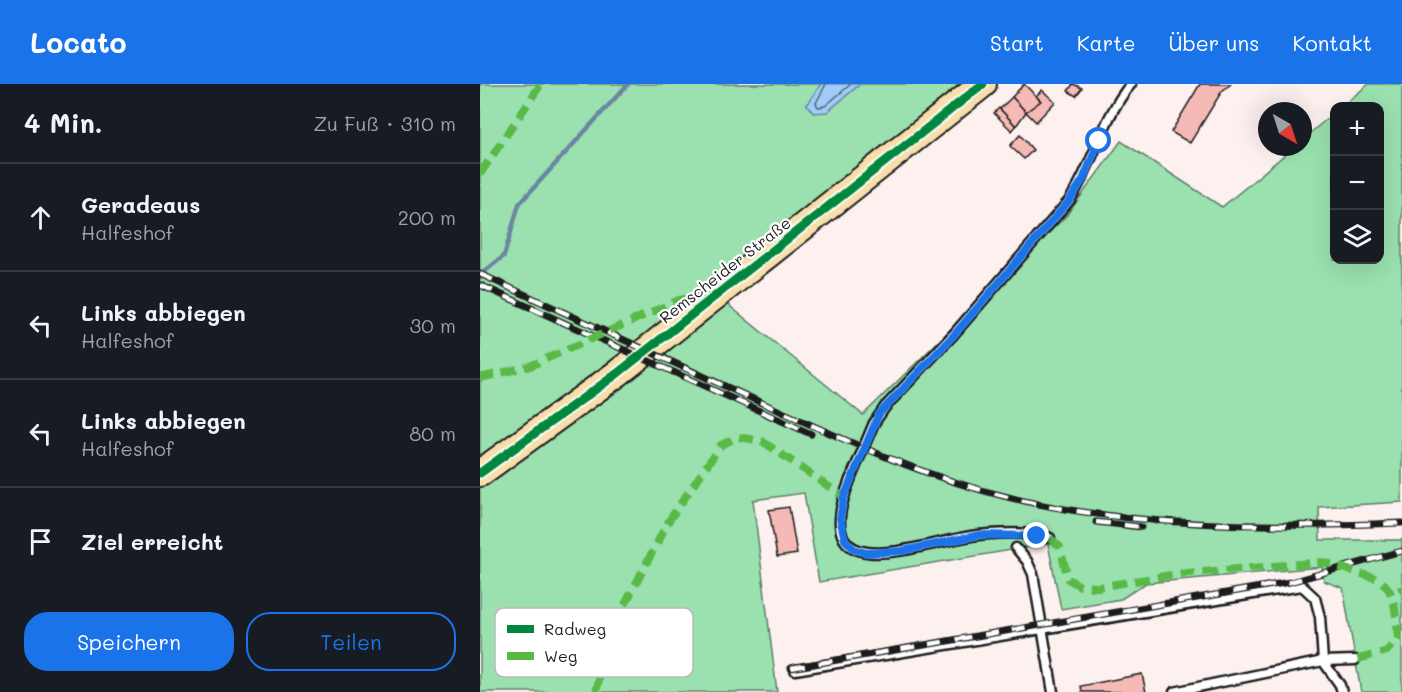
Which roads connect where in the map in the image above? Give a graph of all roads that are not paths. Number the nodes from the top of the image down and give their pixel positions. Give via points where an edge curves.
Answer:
1 (983, 84) edge
2 (1131, 84) edge
3 (480, 473) edge
4 (1050, 538) dead end
5 (1016, 548) dead end
6 (1043, 628) junction
7 (1355, 660) dead end
8 (1323, 661) junction
9 (795, 670) dead end
10 (1053, 692) edge
11 (1174, 692) edge
12 (1342, 692) edge

1 - 3 main road, Remscheider Straße via 618,373
2 - 4 lane, bridge via 1111,114 1083,180 1069,201 874,423 841,510 842,531 849,545 860,552 902,551 980,535
5 - 6 lane via 1031,569
6 - 8 lane via 1302,586 1314,598 1320,617
6 - 9 lane
6 - 10 lane
7 - 8 lane
8 - 11 lane
8 - 12 lane

